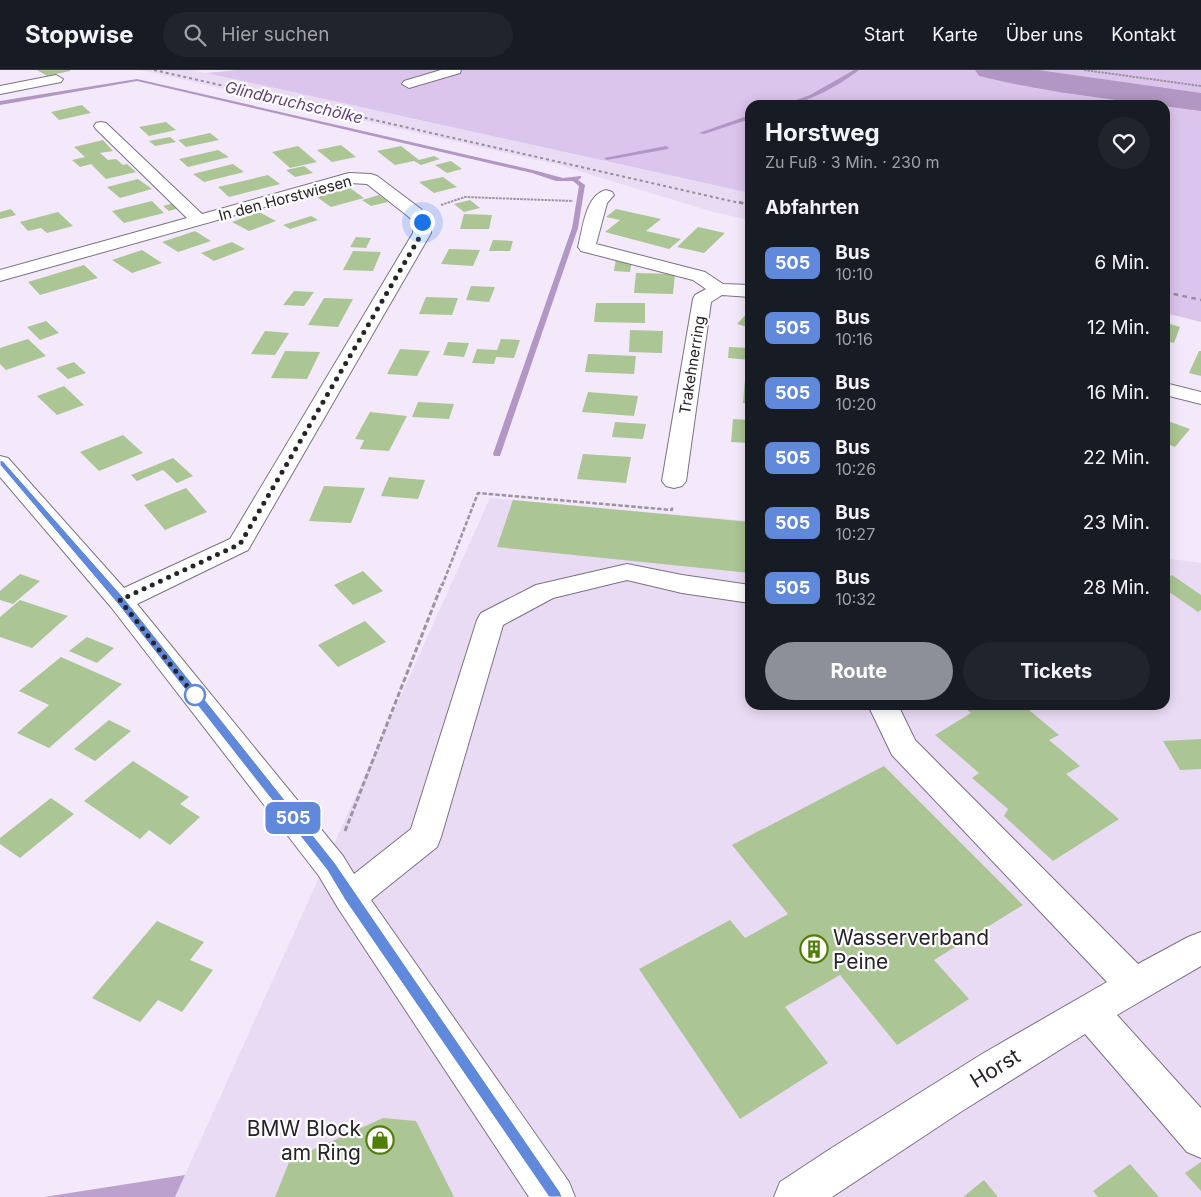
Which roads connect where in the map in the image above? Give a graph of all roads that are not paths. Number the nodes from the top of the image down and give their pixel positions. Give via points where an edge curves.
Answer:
1 (455, 70) edge
2 (56, 79) dead end
3 (409, 84) dead end
4 (0, 90) edge
5 (101, 126) dead end
6 (606, 195) dead end
7 (199, 220) junction
8 (0, 276) edge
9 (719, 289) junction
10 (745, 291) edge
11 (1170, 390) edge
12 (1201, 398) edge
13 (0, 463) edge
14 (674, 481) dead end
15 (745, 593) edge
16 (120, 600) junction
17 (885, 710) edge
18 (350, 897) junction
19 (1201, 948) edge
20 (1134, 985) junction
21 (1088, 1011) junction
22 (1201, 1138) edge
23 (554, 1197) edge
24 (795, 1197) edge

1 - 3 street
2 - 4 street
5 - 7 street, In den Horstwiesen
6 - 9 street via 598,202 587,247 699,276
7 - 8 street, In den Horstwiesen
7 - 16 street, In den Horstwiesen via 350,178 371,180 415,213 422,222 422,233 240,544
9 - 10 street
9 - 14 street, Trakehnerring via 702,299
11 - 12 street
13 - 16 street
15 - 18 street via 627,572 545,591 491,620 425,837
16 - 18 street via 331,866
17 - 20 street via 903,747
18 - 23 street
19 - 20 street, Horst
20 - 21 street, Horst
21 - 22 street
21 - 24 street, Horst via 898,1128

